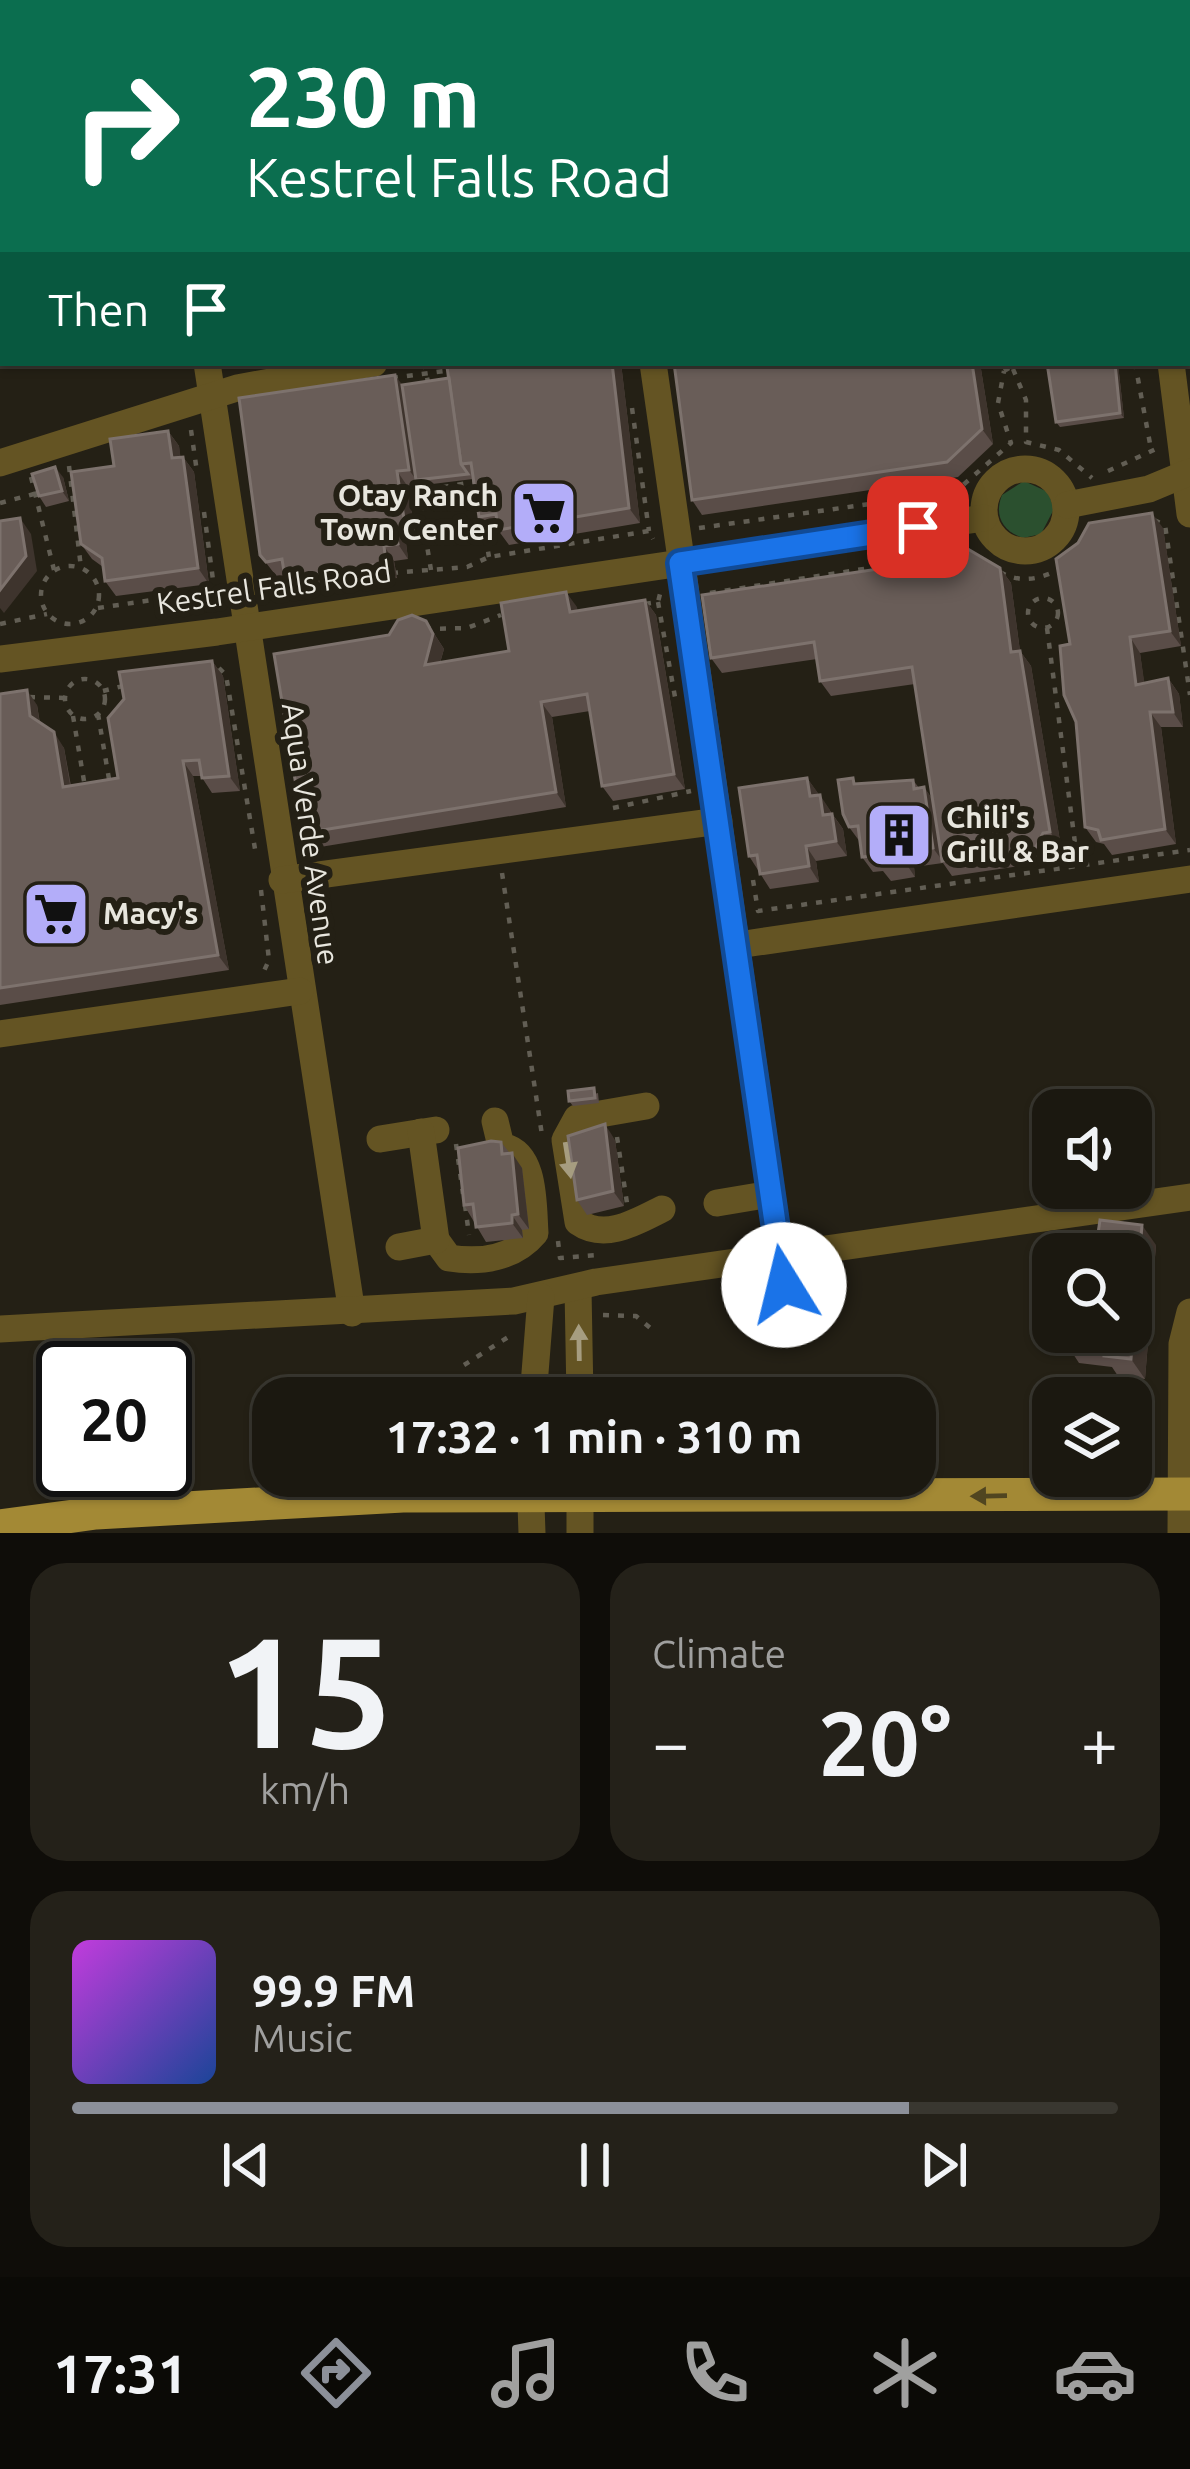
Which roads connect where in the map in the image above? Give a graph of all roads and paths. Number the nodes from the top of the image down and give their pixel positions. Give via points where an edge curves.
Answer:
1 (207, 366) edge
2 (359, 366) edge
3 (425, 366) edge
4 (652, 366) edge
5 (996, 366) edge
6 (1016, 366) edge
7 (1137, 366) edge
8 (1171, 366) edge
9 (1004, 371) junction
10 (411, 374) dead end
11 (429, 387) edge
12 (212, 395) junction
13 (414, 397) edge
14 (632, 407) dead end
15 (191, 422) dead end
16 (1180, 437) junction
17 (1026, 442) junction
18 (1011, 443) junction
19 (1152, 452) junction
20 (0, 463) edge
21 (69, 466) dead end
22 (198, 473) dead end
23 (31, 476) edge
24 (1188, 476) edge
25 (34, 494) junction
26 (201, 495) dead end
27 (479, 501) edge
28 (0, 503) edge
29 (1066, 505) junction
30 (1190, 514) edge
31 (984, 518) junction
32 (482, 520) edge
33 (1134, 523) edge
34 (649, 531) junction
35 (698, 539) dead end
36 (655, 545) dead end
37 (489, 557) junction
38 (1075, 559) edge
39 (908, 561) edge
40 (680, 563) junction
41 (983, 563) edge
42 (81, 568) junction
43 (54, 570) junction
44 (430, 570) junction
45 (376, 576) edge
46 (1038, 579) junction
47 (704, 580) dead end
48 (315, 585) edge
49 (662, 588) dead end
50 (214, 596) junction
51 (1042, 598) junction
52 (264, 602) dead end
53 (658, 602) junction
54 (638, 605) edge
55 (96, 608) junction
56 (222, 608) dead end
57 (47, 614) junction
58 (506, 614) edge
59 (0, 624) edge
60 (246, 627) junction
61 (1047, 628) junction
62 (417, 630) edge
63 (229, 652) dead end
64 (0, 659) edge
65 (219, 668) junction
66 (198, 671) edge
67 (137, 683) edge
68 (103, 691) junction
69 (1190, 695) edge
70 (65, 698) junction
71 (17, 699) edge
72 (676, 708) dead end
73 (98, 714) junction
74 (73, 716) junction
75 (688, 772) dead end
76 (614, 808) dead end
77 (719, 821) junction
78 (1190, 850) edge
79 (500, 851) junction
80 (751, 866) edge
81 (1078, 867) junction
82 (267, 878) junction
83 (1190, 879) edge
84 (738, 945) junction
85 (249, 980) dead end
86 (300, 991) junction
87 (0, 1034) edge
88 (646, 1106) dead end
89 (604, 1113) junction
90 (495, 1121) dead end
91 (438, 1135) junction
92 (380, 1139) dead end
93 (543, 1144) dead end
94 (771, 1194) junction
95 (1190, 1197) edge
96 (717, 1203) dead end
97 (662, 1209) dead end
98 (627, 1227) junction
99 (557, 1235) dead end
100 (446, 1242) junction
101 (399, 1247) dead end
102 (610, 1253) dead end
103 (780, 1256) junction
104 (578, 1289) junction
105 (541, 1297) junction
106 (1190, 1312) edge
107 (352, 1313) junction
108 (603, 1313) dead end
109 (789, 1314) dead end
110 (0, 1329) edge
111 (517, 1330) dead end
112 (655, 1332) dead end
113 (464, 1366) dead end
114 (535, 1377) edge
115 (580, 1377) edge
116 (936, 1491) edge
117 (1187, 1494) edge
118 (370, 1497) edge
119 (530, 1497) edge
120 (580, 1497) edge
121 (0, 1526) edge
122 (532, 1533) edge
123 (580, 1533) edge
124 (1181, 1533) edge

1 - 12 street, Aqua Verde Avenue
2 - 12 street
3 - 11 path
4 - 40 street
5 - 9 path
6 - 9 path
6 - 17 path
7 - 19 path
8 - 16 street
9 - 18 path via 998,403
10 - 13 path
12 - 20 street
12 - 60 street, Aqua Verde Avenue
14 - 34 path
15 - 22 path
16 - 19 path
16 - 24 street
17 - 18 path
17 - 19 path via 1060,450 1092,478
18 - 35 path via 956,492 700,527
21 - 42 path
23 - 25 path
24 - 29 street
24 - 30 street
25 - 28 path
25 - 43 path
26 - 50 path
27 - 44 path via 476,482 418,491
29 - 31 street via 1051,543 1024,552 998,542
29 - 31 street via 1056,482 1019,469 995,481
31 - 40 street, Kestrel Falls Road
32 - 37 path
33 - 69 path via 1166,525
34 - 36 path
34 - 37 path
37 - 44 path
38 - 46 path
39 - 47 path via 707,594
40 - 60 street, Kestrel Falls Road
40 - 77 street
41 - 46 path via 1012,580
42 - 43 path
42 - 55 path via 98,589
43 - 57 path via 40,596
44 - 45 path
46 - 51 path
48 - 52 path via 266,592
49 - 53 path
50 - 55 path
50 - 56 path
51 - 61 path via 1058,609
51 - 61 path via 1028,615
53 - 54 path
53 - 72 path
55 - 57 path via 74,624
57 - 59 path
58 - 62 path via 467,628
60 - 64 street, Kestrel Falls Road
60 - 82 street, Aqua Verde Avenue
61 - 81 path
63 - 65 path
65 - 66 path
65 - 82 path
67 - 68 path
68 - 70 path via 82,680
68 - 73 path
70 - 71 path
70 - 74 path
73 - 74 path
73 - 74 path via 111,789 86,793
75 - 76 path via 692,793
77 - 79 street
77 - 84 street
78 - 81 path
79 - 82 street
79 - 93 path
80 - 81 path via 758,911
82 - 85 path via 269,960
82 - 86 street, Aqua Verde Avenue
83 - 84 street
84 - 94 street
86 - 87 street
86 - 107 street, Aqua Verde Avenue
88 - 89 street
89 - 98 path via 606,1133 616,1132
89 -> 98 street via 577,1118 565,1140 578,1222
90 - 100 street via 501,1146 526,1162 535,1233 519,1252 466,1261 448,1258
91 - 92 street
91 - 100 street
91 - 100 path via 470,1243
94 - 96 street
94 - 103 street
95 - 103 street
97 - 98 street
99 - 102 path via 560,1258
100 - 101 street
103 - 104 street
103 - 109 street
104 - 105 street
115 -> 104 street
105 - 107 street
105 - 114 street
106 - 117 street via 1182,1344
107 - 110 street
108 - 112 path via 636,1316
111 - 113 path
117 -> 116 main road
117 - 124 street
118 - 121 main road
119 - 122 street
120 - 123 street

